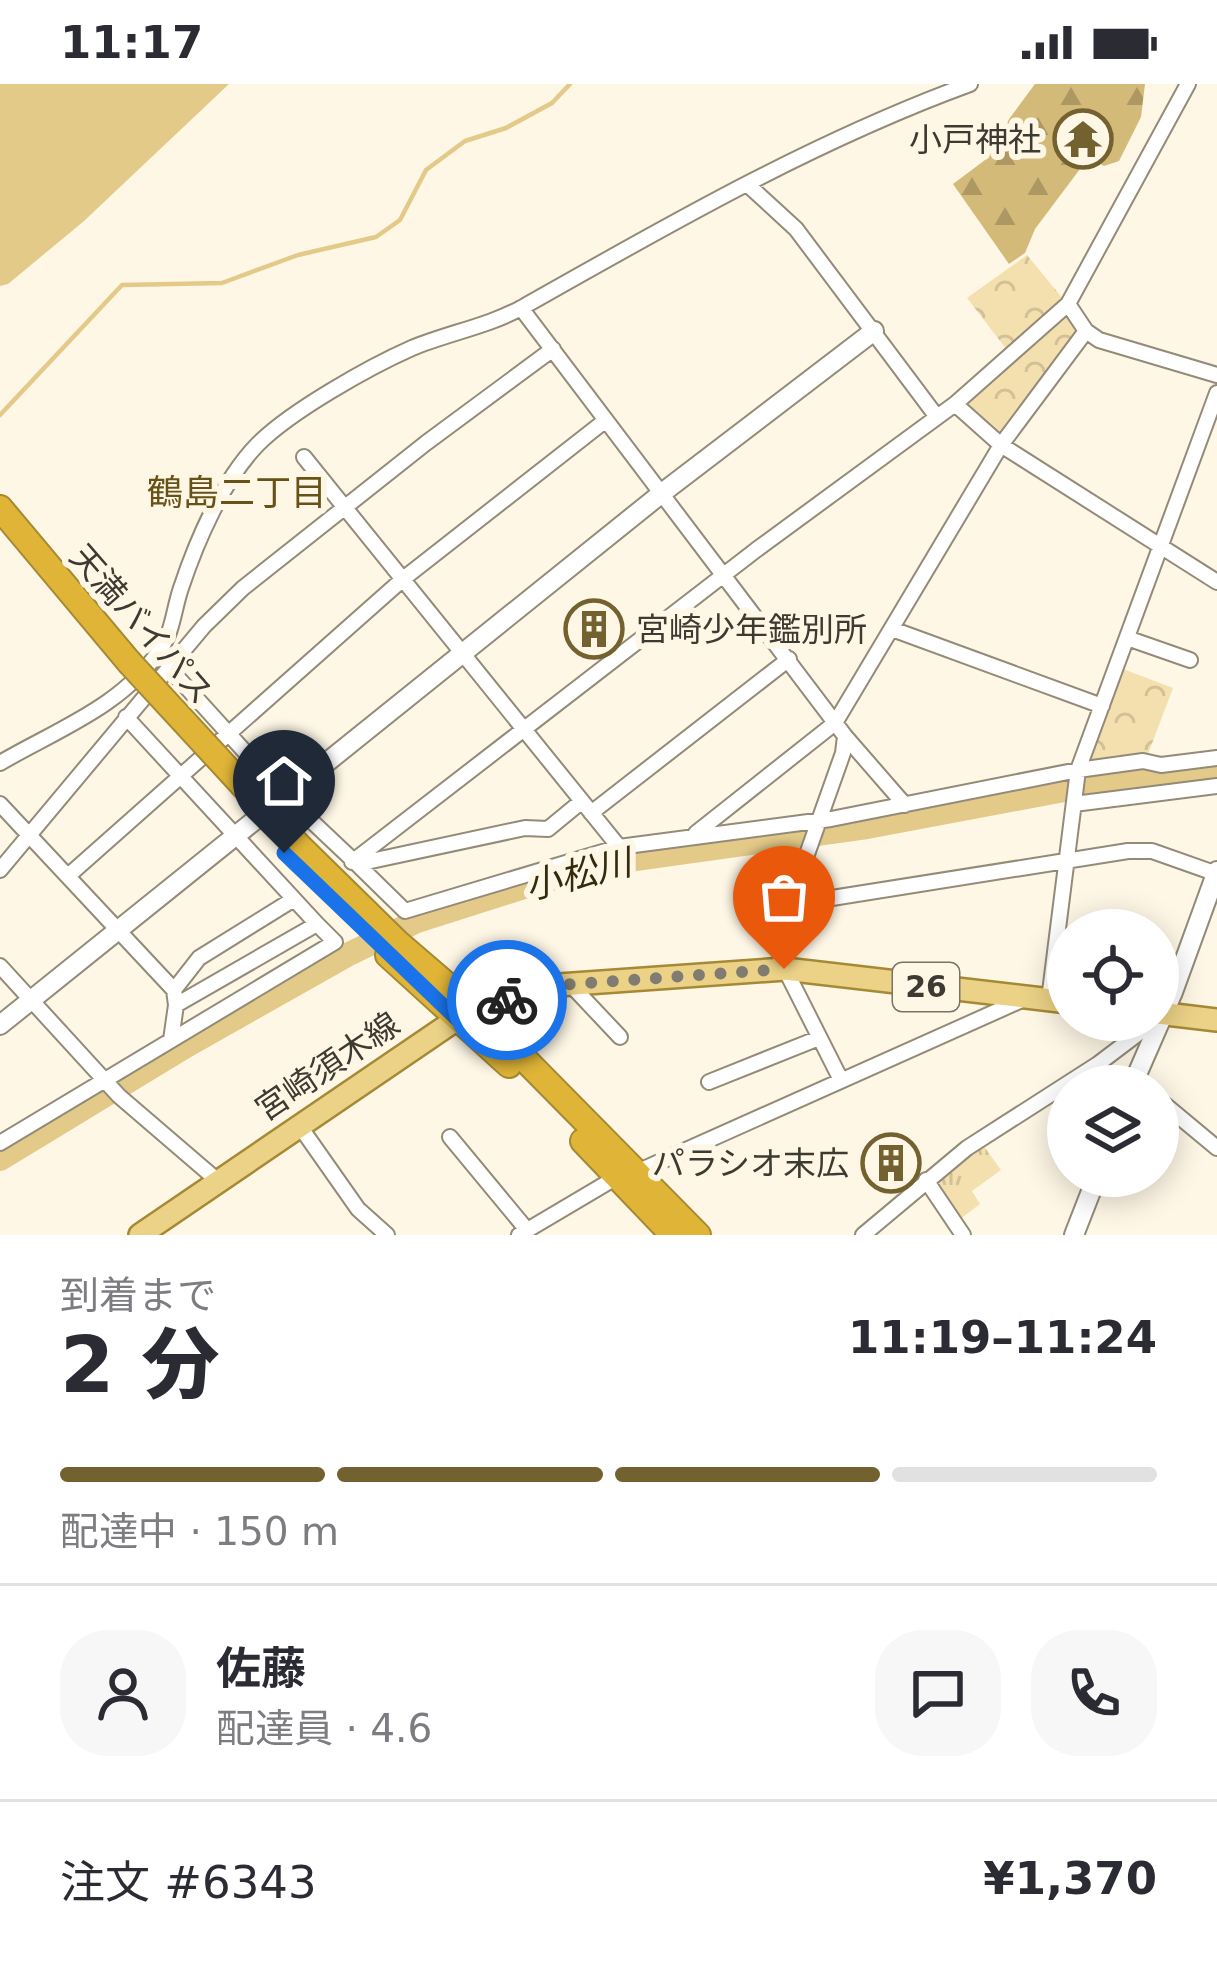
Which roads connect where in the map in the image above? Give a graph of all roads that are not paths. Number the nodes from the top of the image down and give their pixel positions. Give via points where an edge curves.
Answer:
1 (970, 84) edge
2 (1188, 84) edge
3 (747, 184) junction
4 (1068, 304) junction
5 (521, 308) junction
6 (874, 331) junction
7 (1086, 331) junction
8 (553, 349) junction
9 (1217, 375) edge
10 (1217, 393) edge
11 (955, 404) junction
12 (937, 417) junction
13 (606, 420) junction
14 (1000, 445) junction
15 (304, 457) dead end
16 (662, 493) junction
17 (345, 506) junction
18 (0, 508) edge
19 (0, 533) edge
20 (1161, 548) junction
21 (725, 574) junction
22 (404, 579) junction
23 (1217, 582) edge
24 (86, 624) junction
25 (892, 629) junction
26 (1127, 638) junction
27 (462, 654) junction
28 (789, 659) junction
29 (1190, 660) dead end
30 (169, 668) junction
31 (1102, 706) junction
32 (126, 717) junction
33 (840, 729) junction
34 (524, 730) junction
35 (226, 732) junction
36 (1217, 758) edge
37 (0, 763) edge
38 (1078, 770) junction
39 (180, 776) junction
40 (1217, 786) edge
41 (285, 796) junction
42 (0, 804) edge
43 (1074, 804) junction
44 (904, 805) junction
45 (586, 807) junction
46 (819, 821) junction
47 (28, 834) junction
48 (235, 835) junction
49 (694, 835) junction
50 (619, 847) junction
51 (1066, 861) junction
52 (354, 863) junction
53 (0, 870) edge
54 (1217, 873) edge
55 (68, 876) junction
56 (293, 899) junction
57 (788, 905) junction
58 (1064, 909) edge
59 (317, 924) junction
60 (118, 931) junction
61 (0, 966) edge
62 (1179, 967) edge
63 (784, 969) junction
64 (570, 984) junction
65 (175, 997) junction
66 (1024, 999) junction
67 (31, 1000) junction
68 (1047, 1000) edge
69 (466, 1014) junction
70 (1179, 1017) edge
71 (1217, 1020) edge
72 (0, 1025) edge
73 (620, 1036) dead end
74 (819, 1038) junction
75 (171, 1040) junction
76 (1123, 1041) edge
77 (105, 1078) junction
78 (841, 1080) junction
79 (709, 1082) dead end
80 (1179, 1116) edge
81 (298, 1125) junction
82 (449, 1137) dead end
83 (0, 1143) edge
84 (1217, 1148) edge
85 (627, 1175) junction
86 (926, 1180) junction
87 (218, 1181) junction
88 (1089, 1197) edge
89 (523, 1233) edge
90 (140, 1235) edge
91 (387, 1235) edge
92 (673, 1235) edge
93 (698, 1235) edge
94 (863, 1235) edge
95 (963, 1235) edge
96 (1074, 1235) edge

1 - 3 street
2 - 4 street
3 - 5 street
3 - 6 street via 796,230
4 - 7 street
4 - 11 street
5 - 8 street
5 - 37 street via 412,348 259,443 225,490 152,661 111,701
6 - 12 street
6 - 16 street
7 - 9 street
7 - 14 street
8 - 13 street
8 - 17 street
10 - 20 street
11 - 12 street
11 - 14 street
12 - 21 street
13 - 16 street
13 - 22 street
14 - 20 street
14 - 25 street
15 - 17 street
16 - 21 street
16 - 27 street
17 - 22 street
17 - 30 street via 243,588
18 - 24 highway, 天満バイパス
19 - 24 highway, 天満バイパス
20 - 23 street
20 - 26 street
21 - 28 street
21 - 34 street
22 - 27 street
22 - 35 street
24 - 69 highway, 天満バイパス via 291,848
25 - 31 street
25 - 33 street
26 - 29 street
26 - 31 street
27 - 34 street
27 - 41 street
28 - 33 street
28 - 45 street
30 - 32 street
30 - 35 street
31 - 38 street
32 - 39 street
32 - 47 street
33 - 44 street
33 - 46 street
33 - 49 street
34 - 45 street
34 - 52 street
35 - 39 street
35 - 41 street
36 - 38 street
38 - 43 street
38 - 44 street
39 - 48 street
39 - 55 street
40 - 43 street
41 - 48 street
41 - 52 street
42 - 47 street
43 - 51 street
44 - 46 street
45 - 50 street
45 - 52 street via 548,829
46 - 49 street
46 - 57 street
47 - 53 street
47 - 55 street
48 - 56 street
48 - 60 street
49 - 50 street
50 - 52 street via 405,911
51 - 54 street via 1152,851
51 - 57 street
51 - 58 street
54 - 62 street
55 - 60 street
56 - 59 street
56 - 65 street via 199,958
57 - 63 street via 778,936
59 - 65 street
59 - 75 street via 335,943
60 - 65 street
60 - 67 street
61 - 67 street
63 - 64 main road, 宮崎須木線 / 26
63 - 66 main road, 宮崎須木線 / 26
63 - 74 street
64 - 69 main road, 宮崎須木線 / 26
64 - 73 street
65 - 75 street
66 - 68 main road, 宮崎須木線 / 26
66 - 78 street
67 - 72 street
67 - 77 street
69 - 81 main road, 宮崎須木線 / 26
69 - 85 highway, 天満バイパス
70 - 71 main road
74 - 78 street
74 - 79 street
75 - 77 street
76 - 86 street
77 - 83 street
77 - 87 street
78 - 85 street
80 - 84 street
81 - 87 main road, 宮崎須木線 / 26
81 - 91 street via 358,1209
82 - 89 street
85 - 89 street
85 - 92 highway, 天満バイパス
85 - 93 highway, 天満バイパス
86 - 94 street
86 - 95 street
87 - 90 main road, 宮崎須木線 / 26
88 - 96 street

